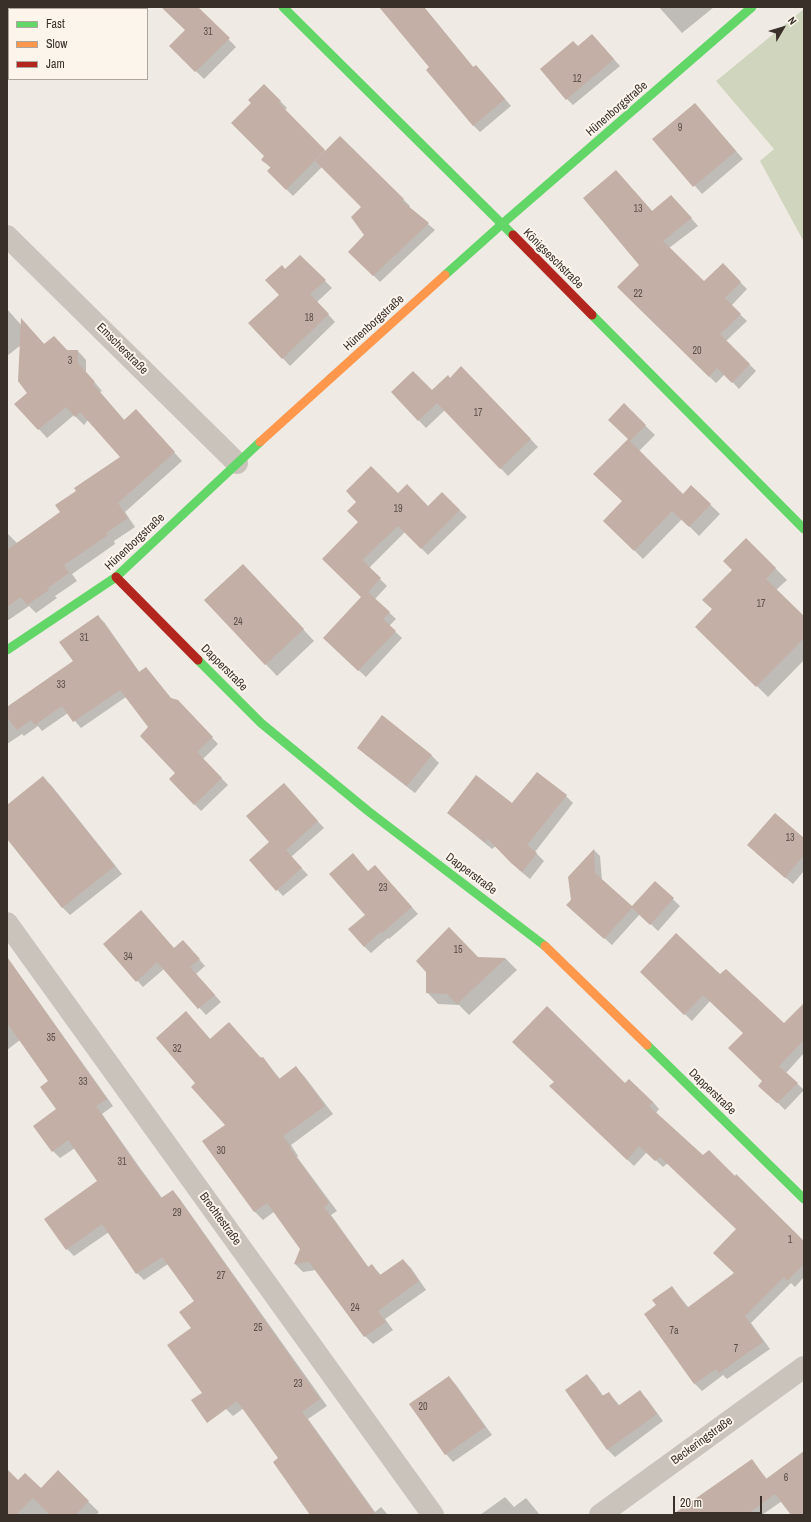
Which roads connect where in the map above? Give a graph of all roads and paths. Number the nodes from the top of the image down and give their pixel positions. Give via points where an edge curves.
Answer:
1 (283, 7) edge
2 (752, 7) edge
3 (502, 224) junction
4 (7, 236) edge
5 (237, 463) junction
6 (804, 529) edge
7 (116, 577) junction
8 (7, 650) edge
9 (7, 923) edge
10 (804, 1199) edge
11 (804, 1367) edge
12 (433, 1515) edge
13 (600, 1515) edge

1 - 3 street, Königseschstraße
2 - 3 street, Hünenborgstraße
3 - 5 street, Hünenborgstraße
3 - 6 street, Königseschstraße
4 - 5 street, Emscherstraße
5 - 7 street, Hünenborgstraße
7 - 8 street, Hünenborgstraße
7 - 10 street, Dapperstraße via 261,723 368,811 539,940
9 - 12 street, Brechtestraße
11 - 13 street, Beckeringstraße

